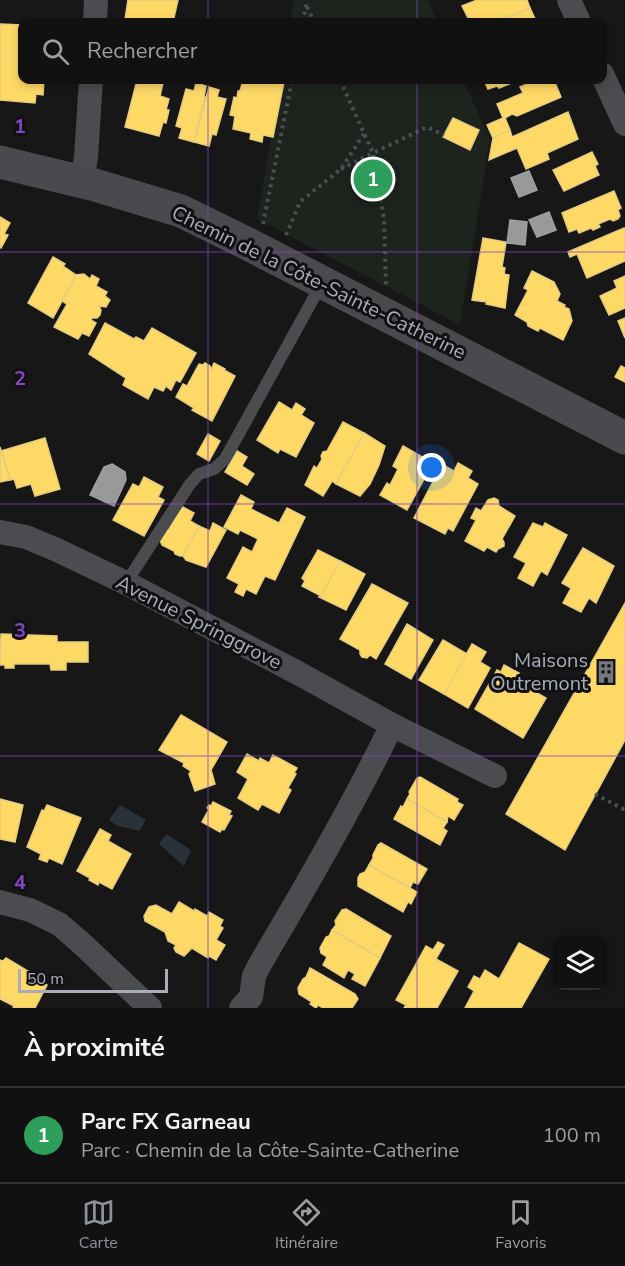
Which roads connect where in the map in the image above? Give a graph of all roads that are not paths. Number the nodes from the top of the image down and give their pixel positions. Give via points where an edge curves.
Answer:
1 (96, 0) edge
2 (569, 0) edge
3 (95, 18) edge
4 (577, 18) edge
5 (607, 83) edge
6 (92, 84) edge
7 (625, 124) edge
8 (0, 162) edge
9 (82, 181) junction
10 (322, 282) junction
11 (625, 438) edge
12 (0, 532) edge
13 (126, 583) junction
14 (392, 725) junction
15 (495, 776) dead end
16 (0, 902) edge
17 (250, 1004) edge
18 (150, 1008) edge

1 - 3 street
2 - 4 street
5 - 7 street
6 - 9 street
8 - 9 main road, Chemin de la Côte-Sainte-Catherine
9 - 10 main road, Chemin de la Côte-Sainte-Catherine via 181,211
10 - 11 main road, Chemin de la Côte-Sainte-Catherine
10 - 13 lane via 225,459 190,484
12 - 13 street, Avenue Springgrove via 26,537
13 - 14 street, Avenue Springgrove
14 - 15 street, Avenue Springgrove
14 - 17 street via 260,964
16 - 18 street via 30,910 58,924

